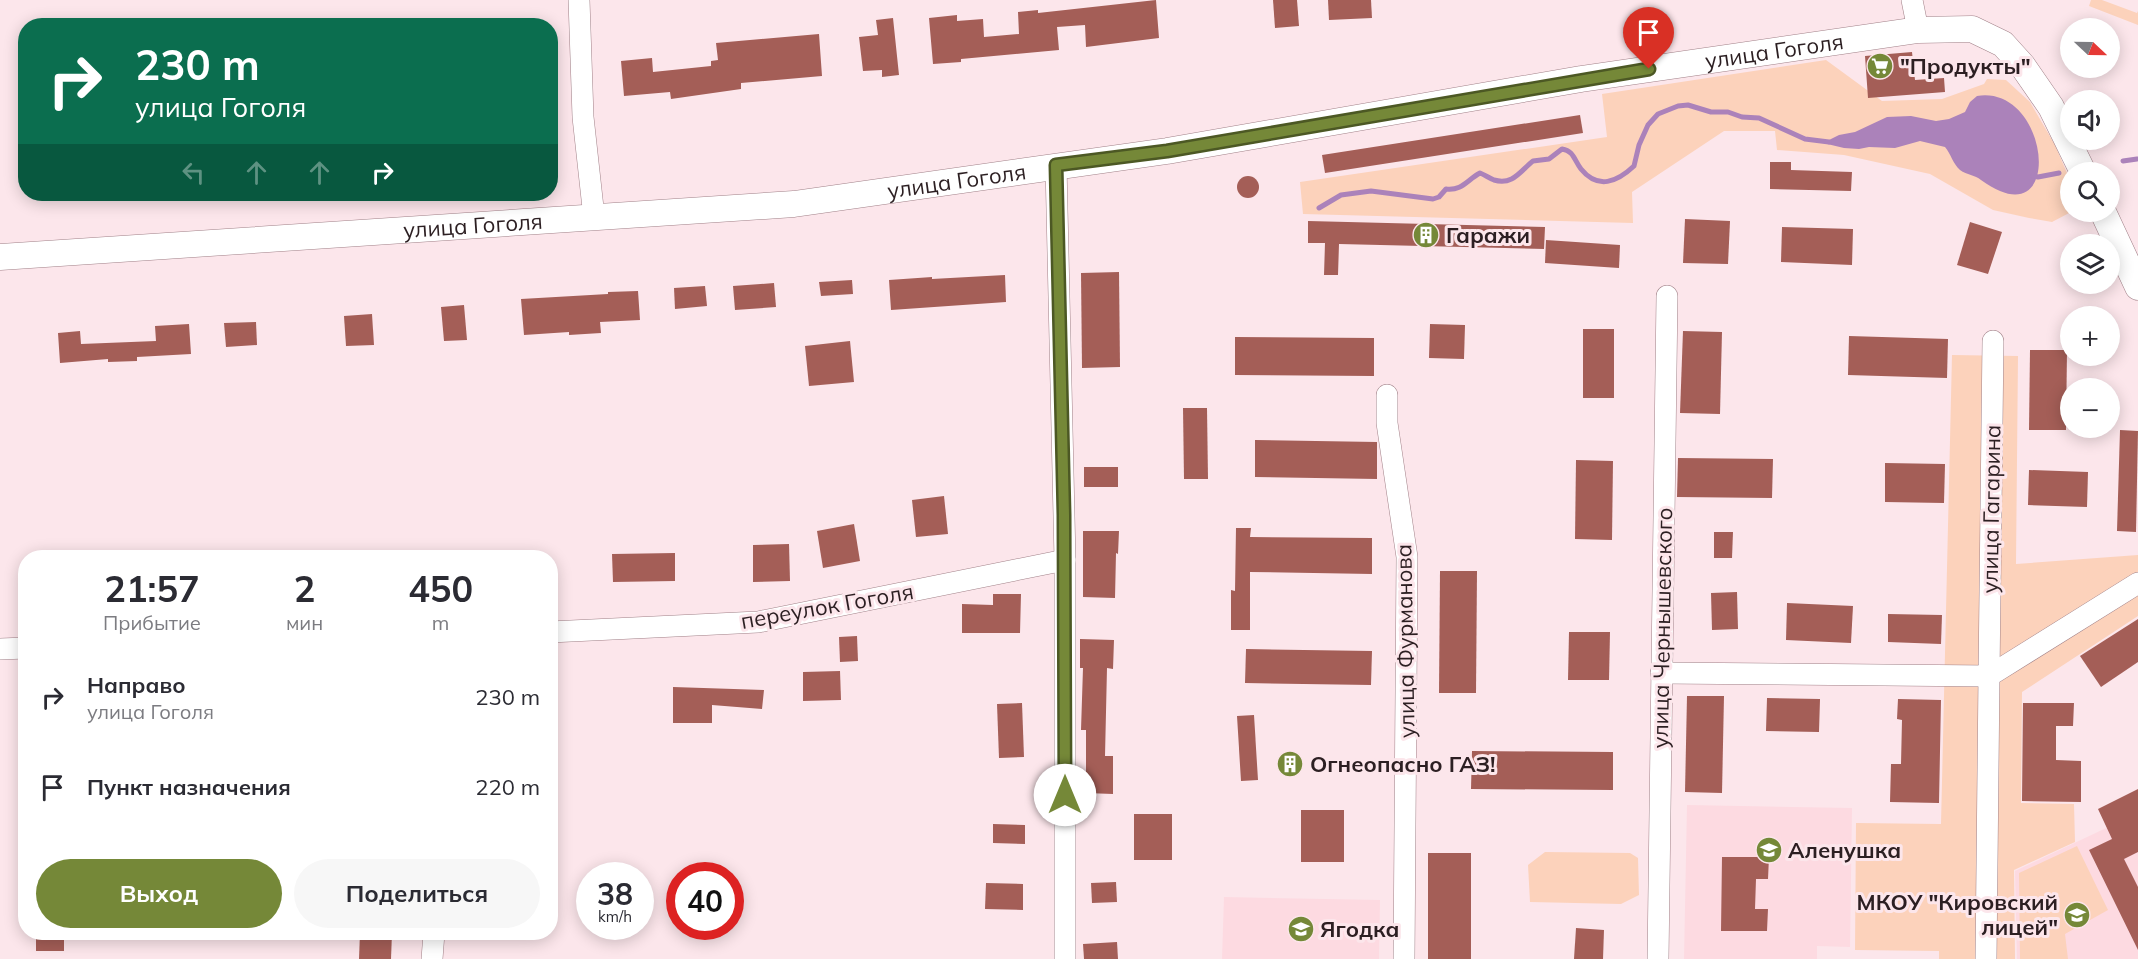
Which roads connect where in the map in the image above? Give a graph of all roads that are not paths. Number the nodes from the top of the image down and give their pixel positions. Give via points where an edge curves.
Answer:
1 (579, 0) edge
2 (1912, 0) edge
3 (1918, 30) junction
4 (2078, 162) edge
5 (1056, 165) junction
6 (594, 217) junction
7 (2108, 222) edge
8 (0, 256) edge
9 (2138, 287) edge
10 (1667, 296) dead end
11 (1993, 341) dead end
12 (1388, 395) dead end
13 (1065, 561) junction
14 (2138, 583) edge
15 (558, 632) edge
16 (18, 648) edge
17 (0, 649) edge
18 (1661, 673) junction
19 (1989, 676) junction
20 (433, 940) edge
21 (432, 959) edge
22 (1065, 959) edge
23 (1404, 959) edge
24 (1658, 959) edge
25 (1986, 959) edge

1 - 6 street via 583,117
2 - 3 street
3 - 4 main road, улица Гоголя via 1971,29 2003,44 2051,107
3 - 5 main road, улица Гоголя via 1581,79 1167,151
5 - 6 main road, улица Гоголя via 794,204
5 - 13 street
6 - 8 main road, улица Гоголя
7 - 9 main road
10 - 18 street, улица Чернышевского
11 - 19 street, улица Гагарина
12 - 23 street, улица Фурманова via 1387,423 1407,557
13 - 15 street, переулок Гоголя via 758,622
13 - 22 street
14 - 19 street
16 - 17 street
18 - 19 street
18 - 24 street, улица Чернышевского
19 - 25 street, улица Гагарина
20 - 21 street

